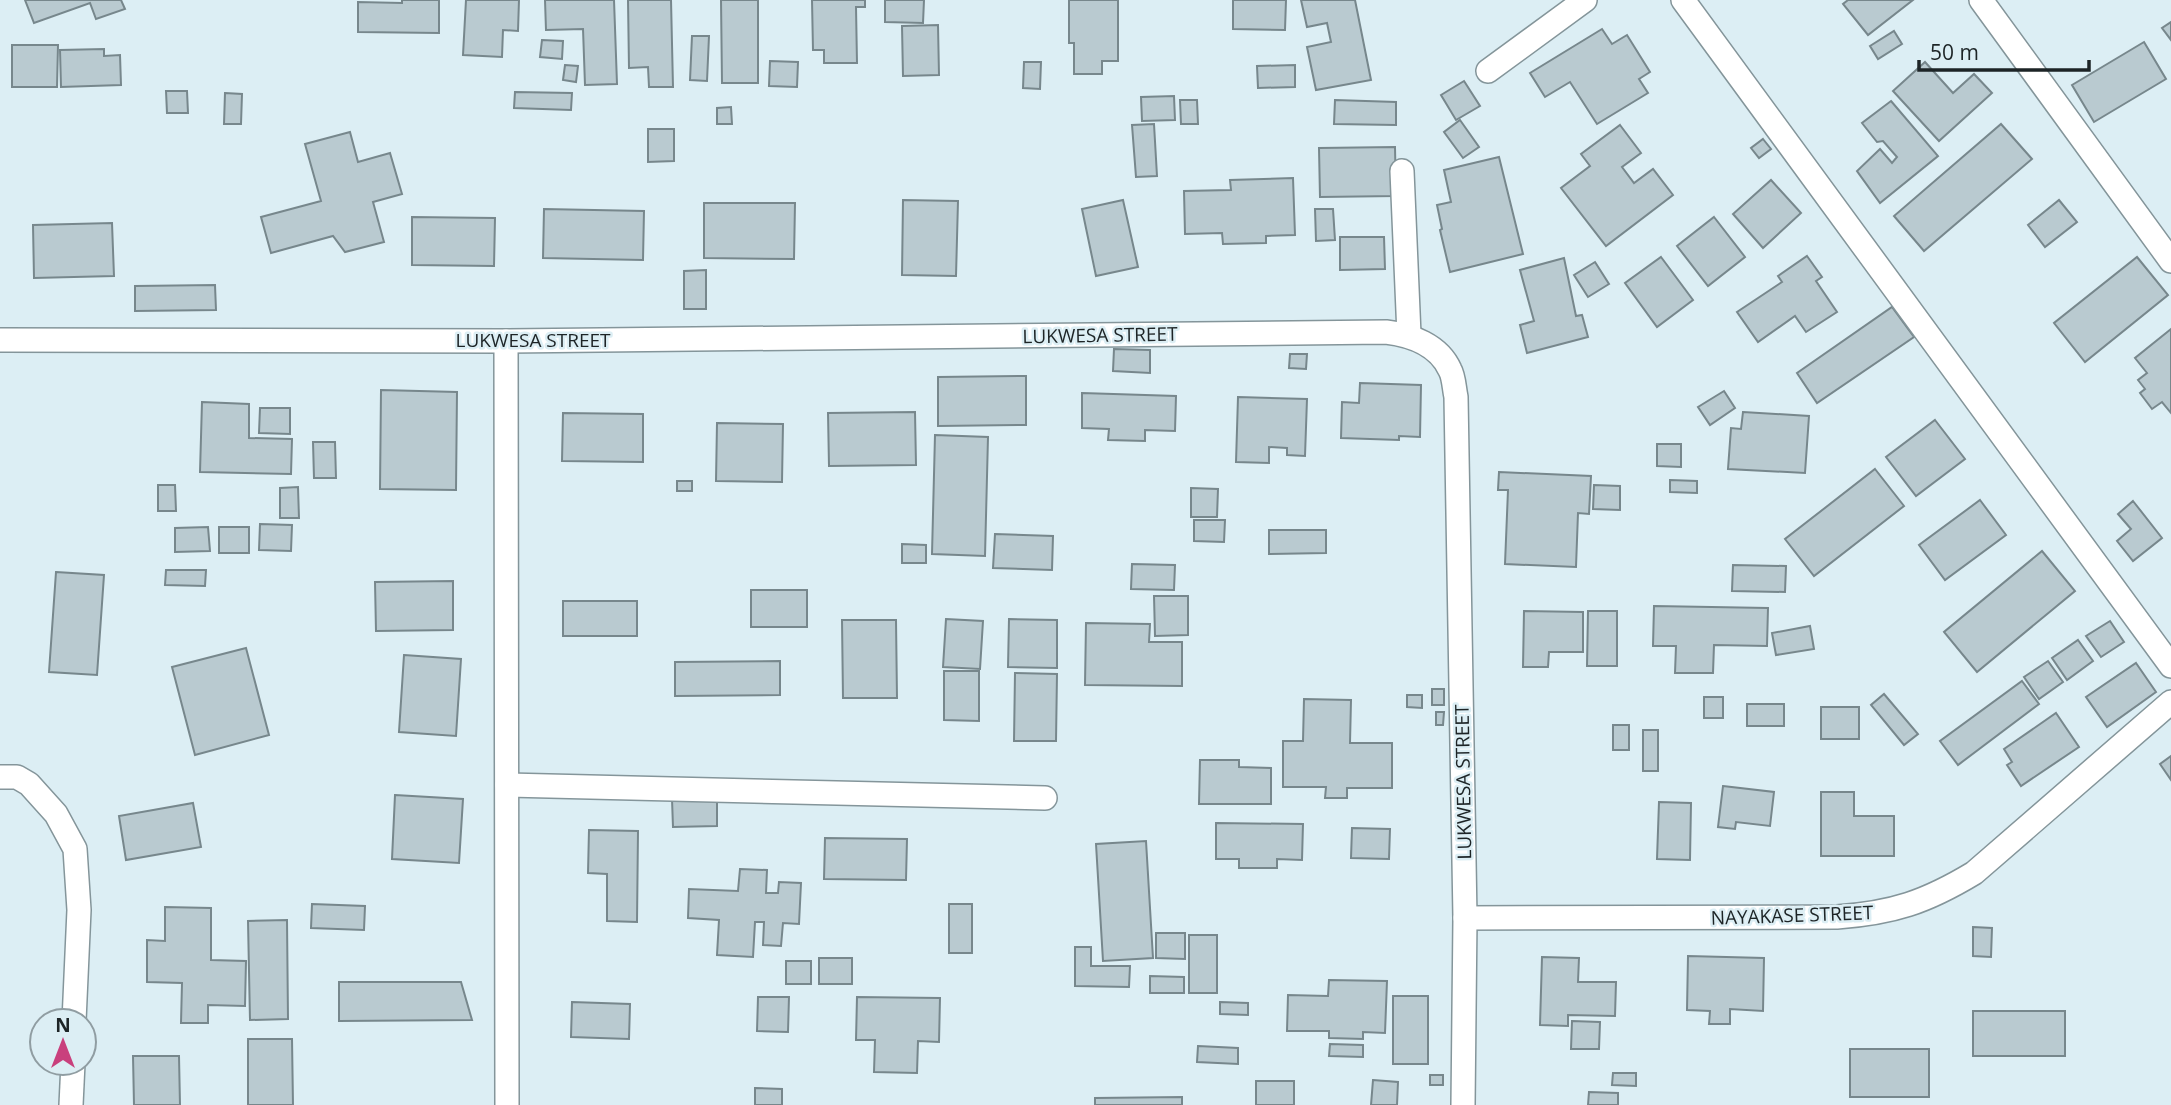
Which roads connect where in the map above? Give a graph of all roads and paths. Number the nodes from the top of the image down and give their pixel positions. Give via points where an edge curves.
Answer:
1 (1585, 0) edge
2 (1683, 0) edge
3 (1981, 0) edge
4 (1488, 71) dead end
5 (1402, 171) dead end
6 (2171, 261) edge
7 (1409, 335) junction
8 (0, 340) edge
9 (506, 341) junction
10 (2171, 666) edge
11 (2171, 702) edge
12 (0, 777) edge
13 (507, 785) junction
14 (1045, 798) dead end
15 (1465, 918) junction
16 (75, 1007) edge
17 (72, 1077) edge
18 (71, 1105) edge
19 (507, 1105) edge
20 (1463, 1105) edge

1 - 4 street
2 - 10 street
3 - 6 street
5 - 7 street
7 - 9 street, LUKWESA STREET
7 - 15 street, LUKWESA STREET via 1437,351 1450,370 1456,397
8 - 9 street, LUKWESA STREET
9 - 13 street
11 - 15 street, NAYAKASE STREET via 1975,873 1892,911 1837,917
12 - 16 street via 17,777 29,784 56,814 75,849 79,910
13 - 14 street
13 - 19 street
15 - 20 street, LUKWESA STREET
17 - 18 street

